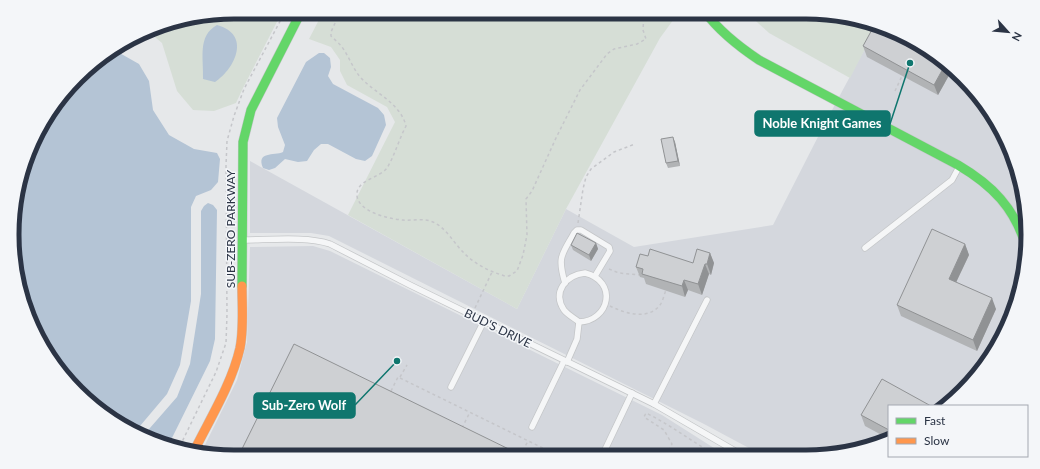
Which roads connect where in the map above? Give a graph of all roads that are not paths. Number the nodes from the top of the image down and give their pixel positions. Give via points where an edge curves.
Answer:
1 (297, 19) edge
2 (711, 19) edge
3 (959, 167) junction
4 (1021, 233) edge
5 (242, 240) junction
6 (865, 248) dead end
7 (595, 276) junction
8 (564, 282) junction
9 (707, 300) dead end
10 (484, 321) junction
11 (579, 322) junction
12 (565, 361) junction
13 (451, 387) dead end
14 (632, 393) junction
15 (654, 404) junction
16 (532, 426) dead end
17 (196, 447) edge
18 (605, 450) edge
19 (733, 450) edge

1 - 5 street, SUB-ZERO PARKWAY via 259,92 246,125 242,160
2 - 3 street via 748,53
3 - 4 street via 994,192 1008,209
3 - 6 lane via 952,180
5 - 10 lane, BUD'S DRIVE via 322,241
5 - 17 street, SUB-ZERO PARKWAY via 240,347 228,383
7 - 8 lane via 577,274
7 - 8 lane via 610,251 609,247 577,230 560,262
7 - 11 lane via 604,285 604,307 594,318 587,322
8 - 11 lane via 561,289 561,305
9 - 15 lane
10 - 12 lane, BUD'S DRIVE
10 - 13 lane
11 - 12 lane via 577,339
12 - 14 lane, BUD'S DRIVE
12 - 16 lane
14 - 15 lane, BUD'S DRIVE
14 - 18 lane
15 - 19 lane, BUD'S DRIVE

